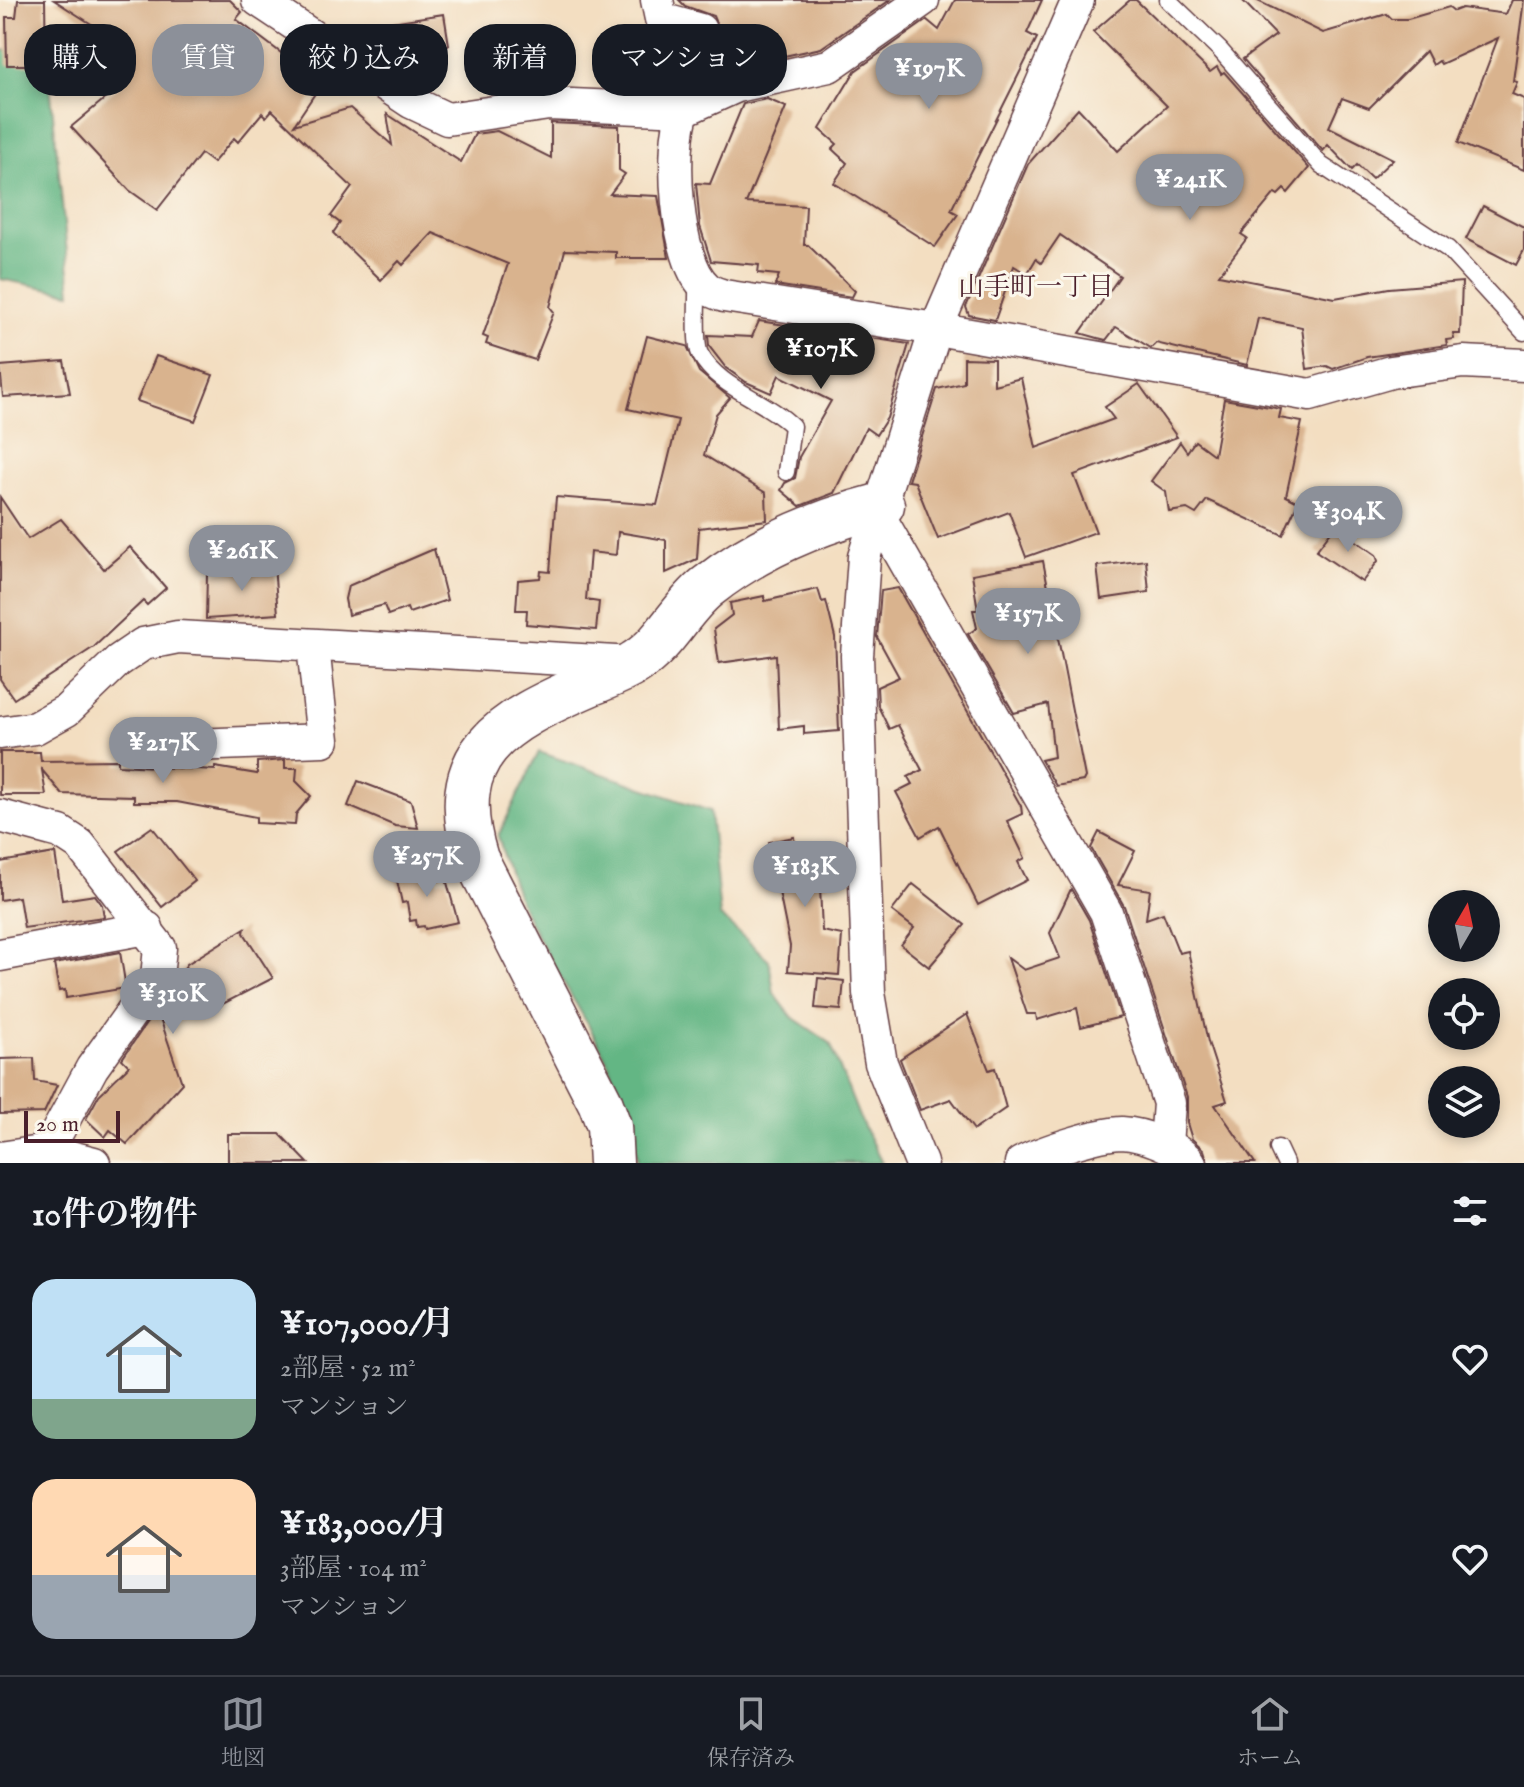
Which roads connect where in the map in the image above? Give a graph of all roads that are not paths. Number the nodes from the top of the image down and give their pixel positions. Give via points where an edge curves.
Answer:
1 (258, 0) edge
2 (657, 0) edge
3 (923, 0) edge
4 (1078, 0) edge
5 (1168, 0) edge
6 (684, 110) junction
7 (697, 275) junction
8 (936, 329) junction
9 (1524, 332) edge
10 (1524, 365) edge
11 (786, 472) dead end
12 (880, 510) junction
13 (313, 646) junction
14 (636, 663) junction
15 (0, 733) edge
16 (168, 746) dead end
17 (0, 816) edge
18 (147, 928) junction
19 (0, 955) edge
20 (1178, 1154) edge
21 (44, 1157) edge
22 (0, 1158) edge
23 (94, 1163) edge
24 (611, 1163) edge
25 (921, 1163) edge
26 (1021, 1163) edge

1 - 6 street via 411,102 447,119 549,104
2 - 6 street via 661,19 700,30 707,45 702,82
3 - 6 street via 829,66 737,86
4 - 8 street
5 - 9 lane via 1220,50 1321,165 1448,249
6 - 7 street via 675,170 679,209
7 - 8 street via 707,288 724,296
7 - 11 lane via 699,353 718,375 776,410 792,426
8 - 10 street via 1310,395 1391,372 1463,362
8 - 12 street
12 - 14 street via 826,520 737,566 705,588
12 - 20 street via 1106,912 1169,1103
12 - 25 street via 864,557 857,656 869,993 881,1063
13 - 14 street
13 - 15 street via 178,637 143,644 67,710 35,728
13 - 16 street via 323,740
14 - 24 street via 547,702 501,730 476,763 467,800 476,859 600,1102 609,1126
17 - 18 street via 60,832 80,845
18 - 19 street
18 - 21 street via 160,948 157,977 92,1068
20 - 26 street via 1123,1133 1040,1153
21 - 22 street
21 - 23 street

